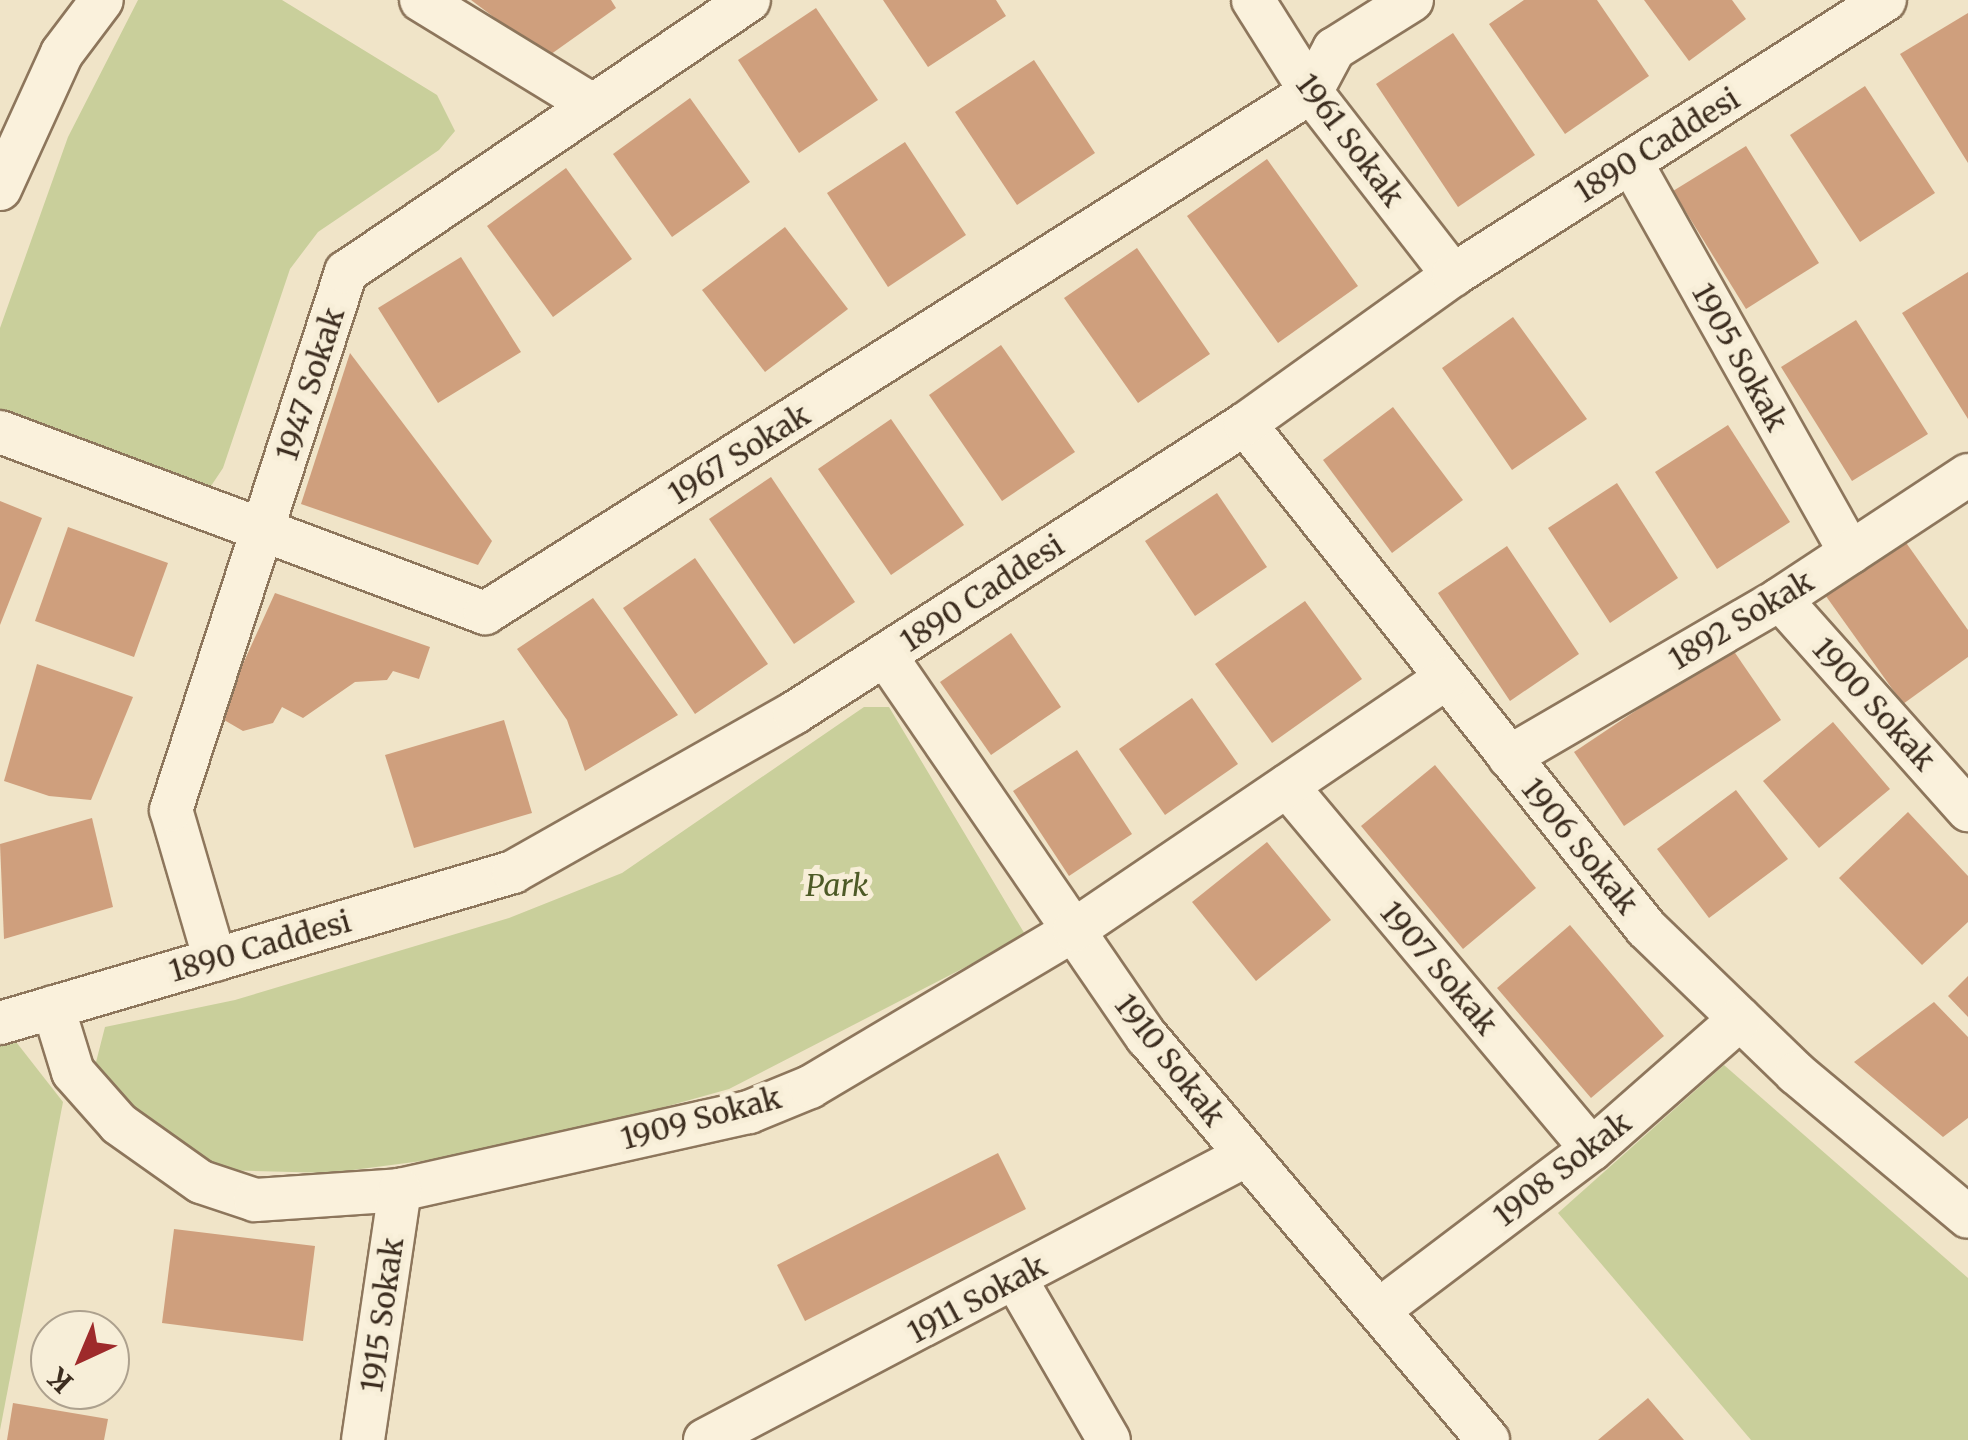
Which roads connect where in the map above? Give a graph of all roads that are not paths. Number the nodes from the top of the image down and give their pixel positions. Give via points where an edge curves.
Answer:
1 (102, 0) edge
2 (421, 0) edge
3 (749, 0) edge
4 (1253, 0) edge
5 (1412, 0) edge
6 (1886, 0) edge
7 (1311, 92) junction
8 (591, 104) junction
9 (1630, 162) junction
10 (0, 189) edge
11 (1453, 275) junction
12 (1245, 424) junction
13 (0, 432) edge
14 (1968, 474) edge
15 (262, 530) junction
16 (1850, 552) junction
17 (1780, 599) junction
18 (885, 655) junction
19 (1446, 678) junction
20 (1509, 757) junction
21 (1287, 786) junction
22 (1968, 810) edge
23 (1074, 930) junction
24 (216, 960) junction
25 (53, 1008) junction
26 (1740, 1020) junction
27 (0, 1023) edge
28 (1592, 1149) junction
29 (1247, 1155) junction
30 (400, 1190) junction
31 (1968, 1218) edge
32 (1015, 1278) junction
33 (1378, 1310) junction
34 (364, 1440) edge
35 (705, 1440) edge
36 (1109, 1440) edge
37 (1488, 1440) edge

1 - 10 street via 62,53
2 - 8 street
3 - 8 street, 1947 Sokak
4 - 7 street, 1961 Sokak
5 - 7 street, 1967 Sokak via 1334,49
6 - 9 street, 1890 Caddesi
7 - 11 street, 1961 Sokak
7 - 15 street, 1967 Sokak via 486,613
8 - 15 street, 1947 Sokak via 346,272
9 - 11 street, 1890 Caddesi
9 - 16 street, 1905 Sokak
11 - 12 street, 1890 Caddesi
12 - 18 street, 1890 Caddesi
12 - 19 street, 1906 Sokak
13 - 15 street, 1967 Sokak
14 - 16 street, 1892 Sokak
15 - 24 street, 1947 Sokak via 170,810
16 - 17 street, 1892 Sokak
17 - 20 street, 1892 Sokak
17 - 22 street, 1900 Sokak
18 - 23 street, 1910 Sokak
18 - 24 street, 1890 Caddesi via 513,872
19 - 20 street, 1906 Sokak
19 - 21 street, 1909 Sokak
20 - 26 street, 1906 Sokak via 1646,928
21 - 23 street, 1909 Sokak
21 - 28 street, 1907 Sokak
23 - 29 street, 1910 Sokak via 1147,1036
23 - 30 street, 1909 Sokak via 810,1086 749,1112
24 - 25 street, 1890 Caddesi
25 - 27 street, 1890 Caddesi
25 - 30 street, 1909 Sokak via 72,1072 119,1124 200,1182 255,1200
26 - 28 street, 1908 Sokak
26 - 31 street, 1906 Sokak
28 - 33 street, 1908 Sokak
29 - 32 street, 1911 Sokak
29 - 33 street, 1910 Sokak
30 - 34 street, 1915 Sokak
32 - 35 street, 1911 Sokak
32 - 36 street
33 - 37 street, 1910 Sokak

